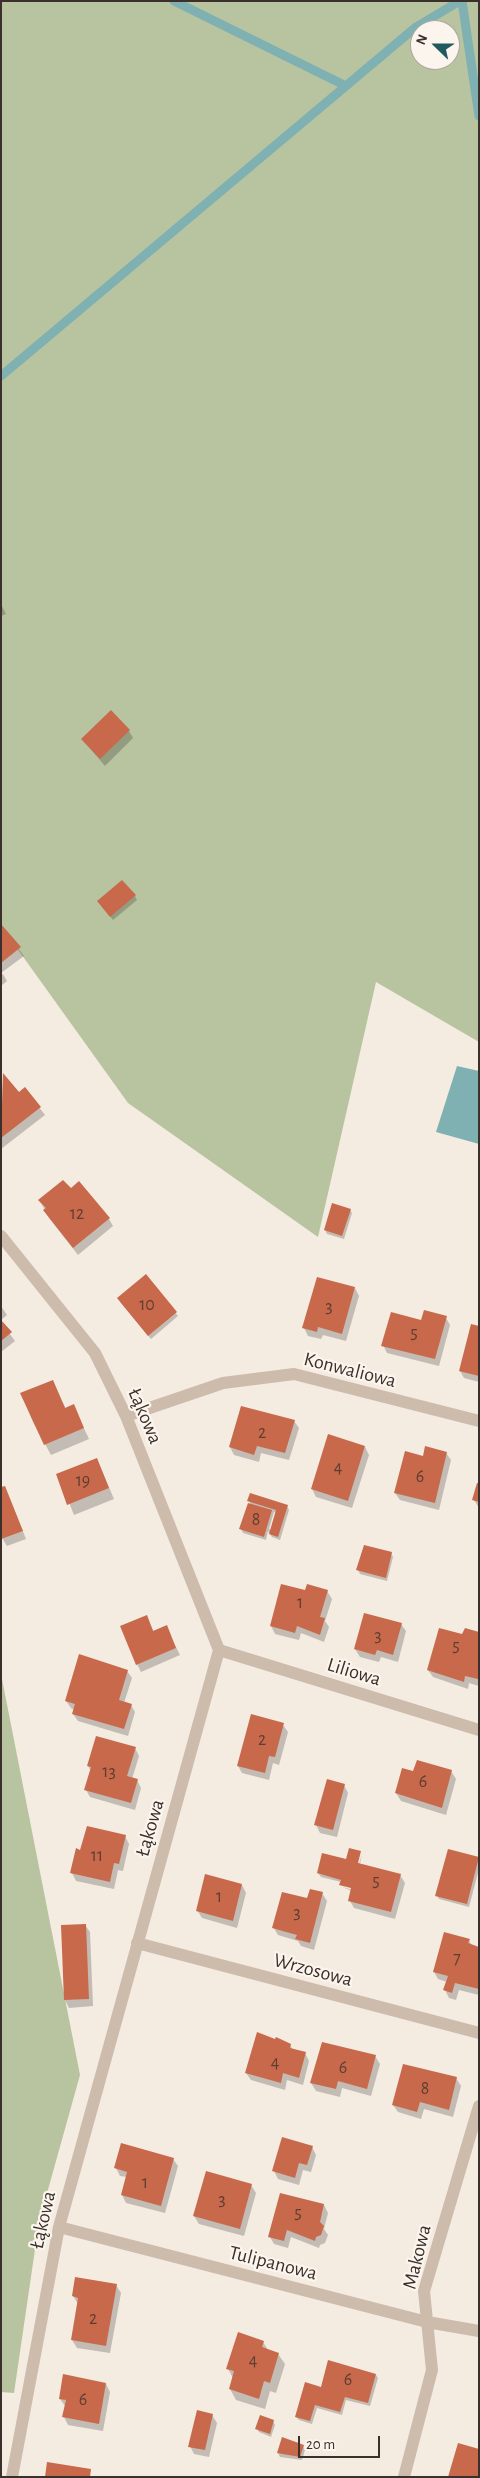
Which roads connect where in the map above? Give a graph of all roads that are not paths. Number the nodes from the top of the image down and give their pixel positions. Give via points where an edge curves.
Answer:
1 (1, 1236) edge
2 (126, 1416) junction
3 (479, 1421) edge
4 (219, 1650) junction
5 (479, 1730) edge
6 (137, 1944) junction
7 (479, 2033) edge
8 (479, 2106) edge
9 (59, 2227) junction
10 (427, 2322) junction
11 (479, 2331) edge
12 (12, 2477) edge
13 (404, 2477) edge

1 - 2 street, Łąkowa via 95,1353
2 - 3 street, Konwaliowa via 223,1383 294,1374
2 - 4 street, Łąkowa
4 - 5 street, Liliowa
4 - 6 street, Łąkowa
6 - 7 street, Wrzosowa
6 - 9 street, Łąkowa
8 - 10 street, Makowa via 424,2291
9 - 10 street, Tulipanowa
9 - 12 street, Łąkowa
10 - 11 street, Tulipanowa
10 - 13 street, Makowa via 432,2370

